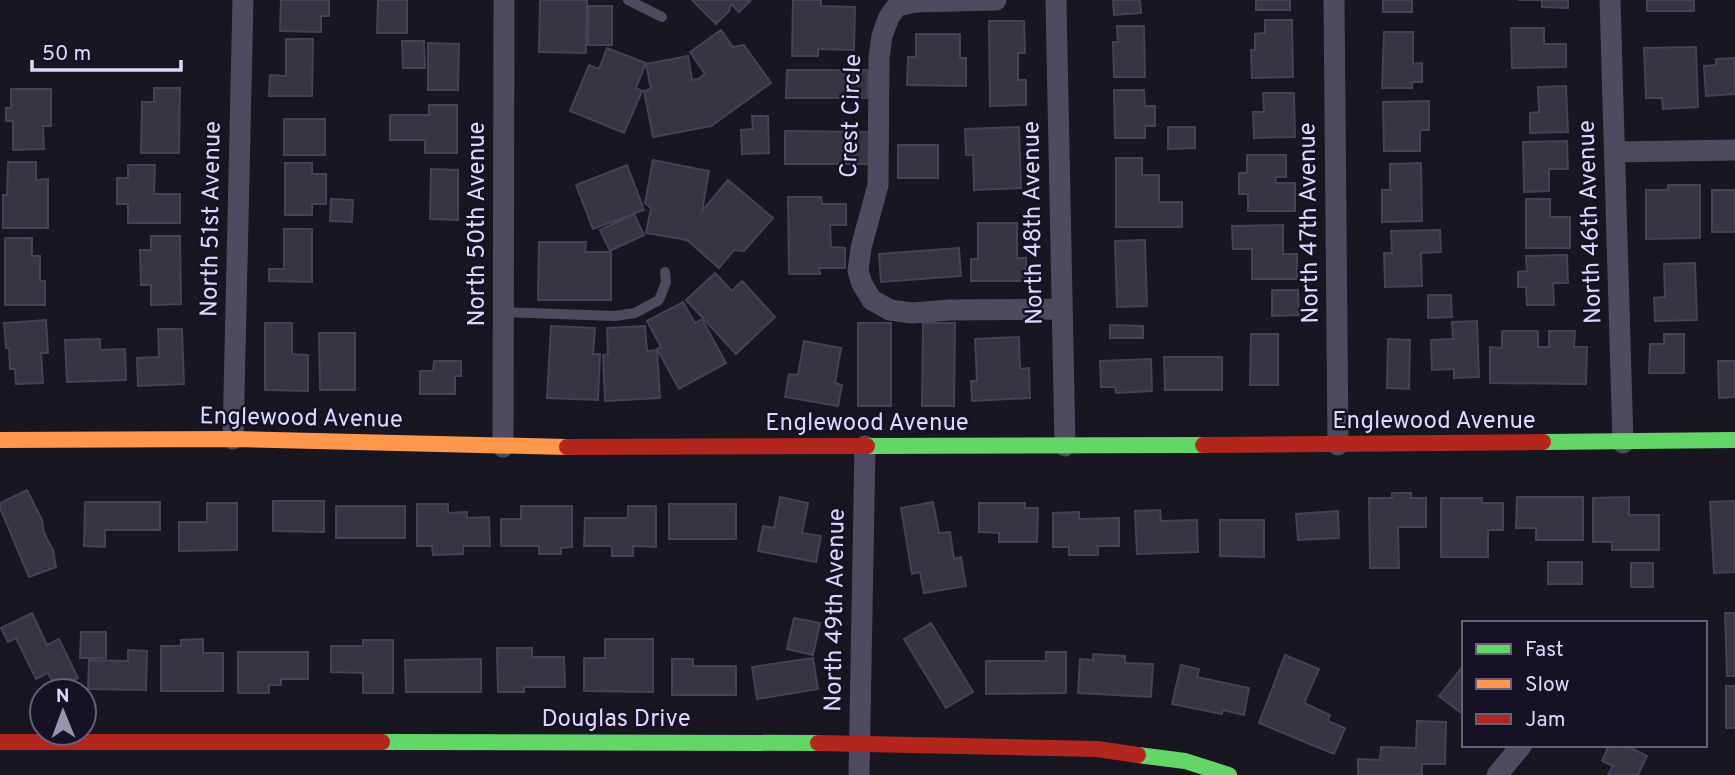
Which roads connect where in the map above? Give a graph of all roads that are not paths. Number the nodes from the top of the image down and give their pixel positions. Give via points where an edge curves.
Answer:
1 (243, 0) edge
2 (504, 0) edge
3 (628, 0) edge
4 (996, 0) edge
5 (1056, 0) edge
6 (1334, 0) edge
7 (1610, 0) edge
8 (662, 17) dead end
9 (1735, 150) edge
10 (1616, 152) junction
11 (665, 272) dead end
12 (1062, 309) junction
13 (503, 312) junction
14 (233, 439) junction
15 (0, 440) edge
16 (1735, 440) edge
17 (1623, 443) junction
18 (1338, 445) junction
19 (865, 446) junction
20 (1065, 446) junction
21 (503, 447) junction
22 (0, 742) edge
23 (859, 743) junction
24 (1520, 747) edge
25 (859, 775) edge
26 (1229, 775) edge
27 (1497, 775) edge

1 - 14 street, North 51st Avenue
2 - 13 street, North 50th Avenue
3 - 8 lane
4 - 12 street, Crest Circle via 916,2 897,6 889,17 879,57 878,185 858,271 872,300 890,310
5 - 12 street, North 48th Avenue
6 - 18 street, North 47th Avenue
7 - 10 street, North 46th Avenue
9 - 10 street
10 - 17 street, North 46th Avenue
11 - 13 lane via 659,300 635,313
12 - 20 street, North 48th Avenue
13 - 21 street, North 50th Avenue
14 - 15 street, Englewood Avenue
14 - 21 street, Englewood Avenue
16 - 17 street, Englewood Avenue
17 - 18 street, Englewood Avenue
18 - 20 street, Englewood Avenue
19 - 20 street, Englewood Avenue
19 - 21 street, Englewood Avenue
19 - 23 street, North 49th Avenue
22 - 23 street, Douglas Drive
23 - 25 street, North 49th Avenue
23 - 26 street, Douglas Drive via 1097,749 1185,761
24 - 27 street

